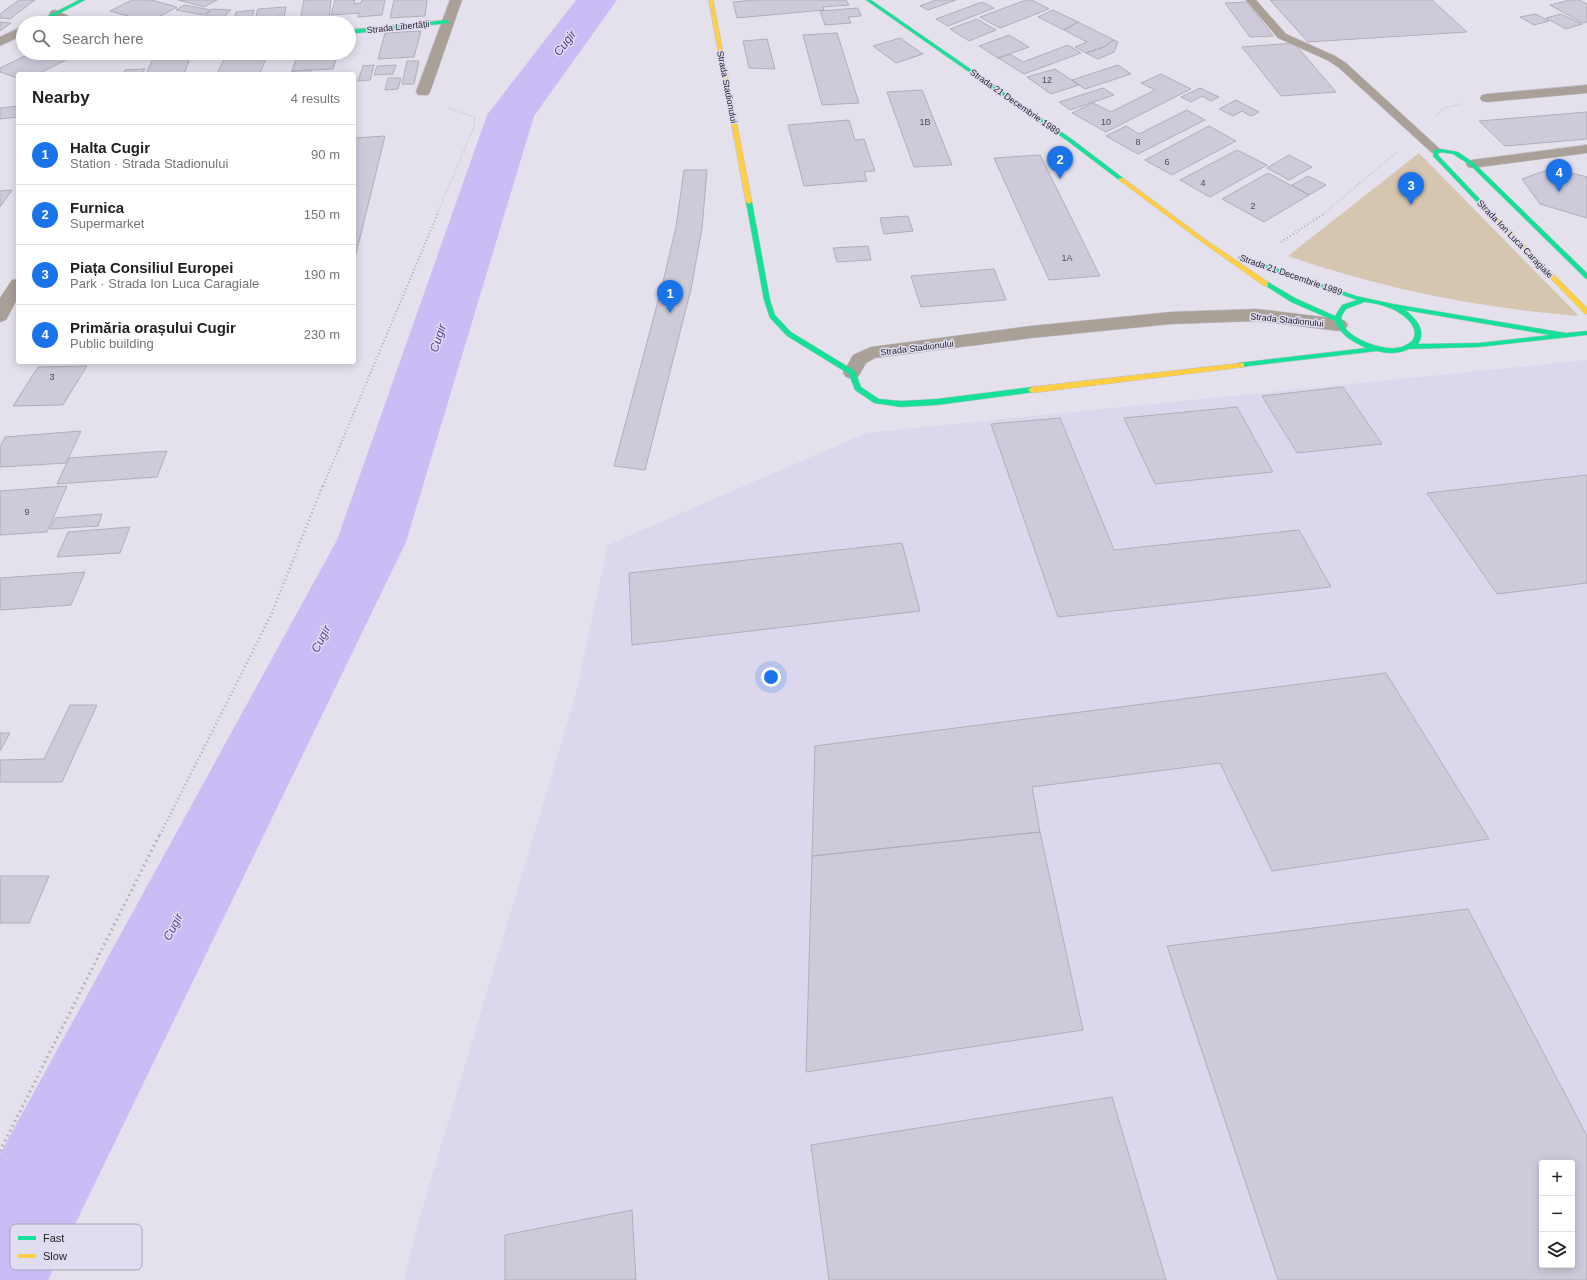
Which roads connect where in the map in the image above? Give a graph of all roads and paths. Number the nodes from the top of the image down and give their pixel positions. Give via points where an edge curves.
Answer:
1 (83, 0) edge
2 (456, 0) edge
3 (711, 0) edge
4 (868, 0) edge
5 (1251, 0) edge
6 (55, 14) junction
7 (51, 16) edge
8 (59, 16) edge
9 (447, 22) junction
10 (356, 31) edge
11 (16, 34) edge
12 (0, 42) edge
13 (1587, 89) edge
14 (422, 92) joint
15 (1487, 98) joint
16 (1418, 134) junction
17 (1587, 149) edge
18 (1436, 151) junction
19 (1472, 164) junction
20 (1277, 244) dead end
21 (1218, 250) junction
22 (1587, 277) edge
23 (16, 287) edge
24 (1363, 300) junction
25 (1389, 305) junction
26 (1, 308) edge
27 (1587, 312) edge
28 (1338, 322) junction
29 (1587, 333) edge
30 (1565, 336) junction
31 (1409, 347) junction
32 (1375, 349) junction
33 (852, 373) junction
34 (0, 1151) edge

1 - 6 street
2 - 9 street
3 - 33 street, Strada Stadionului via 772,316 789,334
4 - 21 street, Strada 21 Decembrie 1989 via 1071,141
5 - 16 lane via 1282,36 1342,65
6 - 7 street
6 - 8 street
9 - 10 street, Strada Libertății
9 - 14 street
11 - 12 street
13 - 15 street
14 - 34 path via 427,101 475,117 474,127 271,614
15 - 16 path via 1444,108
16 - 18 lane
16 - 20 path via 1332,207
17 - 19 lane
18 - 19 street via 1454,151
18 - 27 street, Strada Ion Luca Caragiale via 1435,155 1443,165
19 - 22 street
21 - 24 street, Strada 21 Decembrie 1989
21 - 28 street, Strada 21 Decembrie 1989 via 1293,300
23 - 26 street
24 - 25 street, Strada 21 Decembrie 1989
24 - 28 street via 1354,301 1340,308 1337,313
25 - 30 street
25 - 31 street via 1401,311 1417,326 1416,342
28 - 32 street via 1344,333
28 - 33 street, Strada Stadionului via 1257,315 1171,318 1032,332 872,353 859,359
29 - 30 street
30 - 31 street via 1478,345
31 - 32 street via 1388,351
32 - 33 street via 953,400 901,404 877,401 858,388

